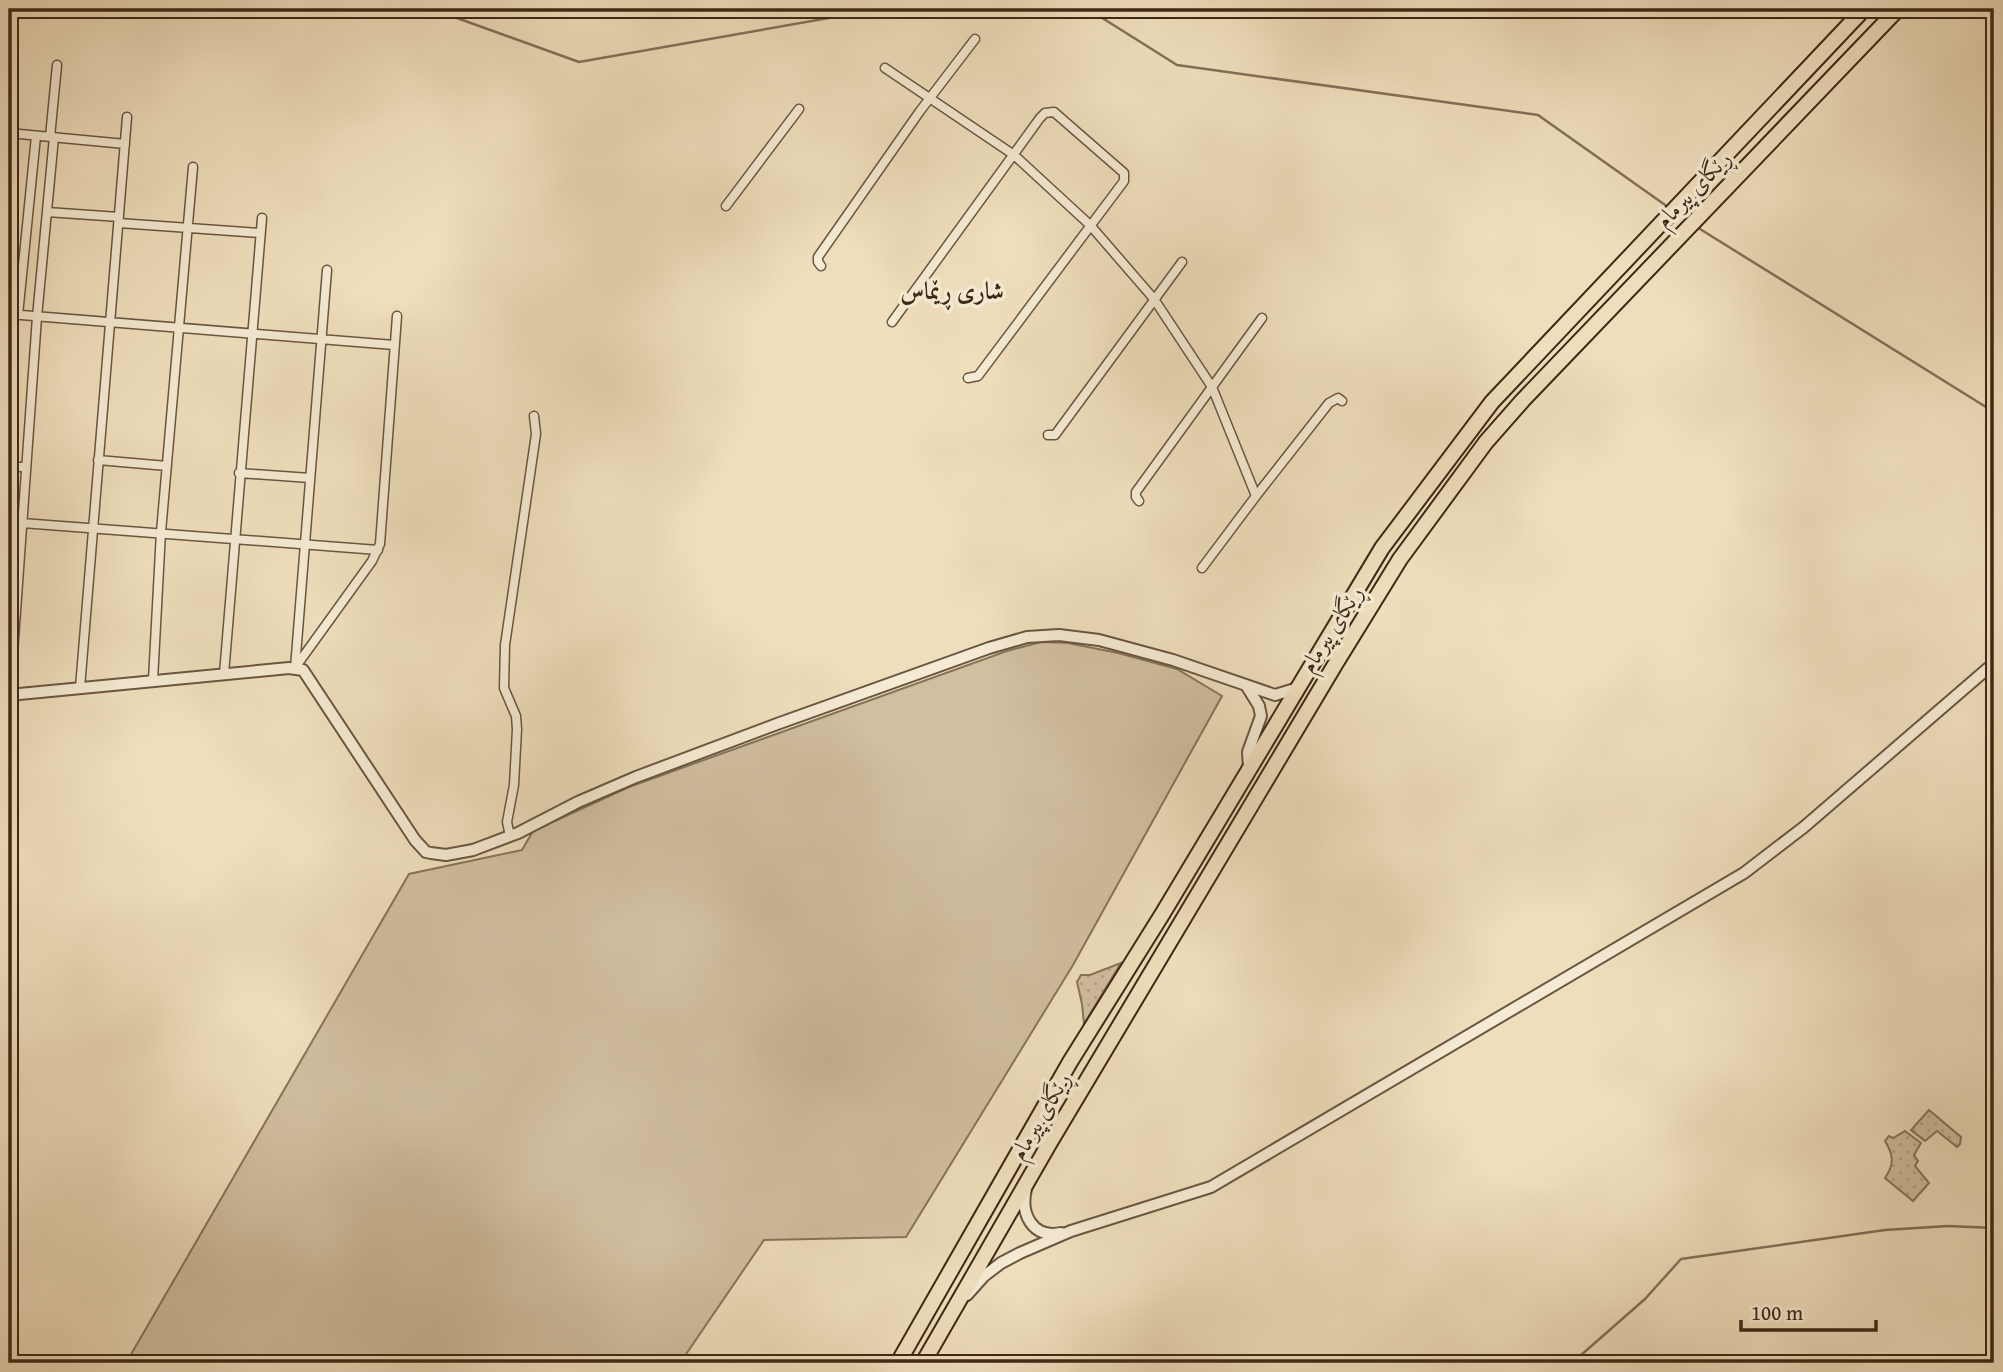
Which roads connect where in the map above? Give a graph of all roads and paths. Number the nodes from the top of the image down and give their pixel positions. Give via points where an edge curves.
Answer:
1 (1864, 9) edge
2 (1898, 9) edge
3 (975, 38) dead end
4 (57, 65) dead end
5 (884, 68) dead end
6 (929, 98) junction
7 (799, 109) dead end
8 (127, 117) dead end
9 (9, 133) edge
10 (36, 136) junction
11 (52, 137) junction
12 (125, 144) junction
13 (1014, 155) junction
14 (193, 167) dead end
15 (726, 206) dead end
16 (47, 212) junction
17 (262, 218) dead end
18 (119, 220) junction
19 (1090, 225) junction
20 (189, 228) junction
21 (260, 233) junction
22 (1182, 262) dead end
23 (821, 266) dead end
24 (327, 270) dead end
25 (1154, 299) junction
26 (13, 314) edge
27 (397, 316) dead end
28 (37, 317) junction
29 (1262, 318) dead end
30 (110, 322) junction
31 (892, 322) dead end
32 (181, 329) junction
33 (251, 334) junction
34 (321, 339) junction
35 (394, 345) junction
36 (968, 377) dead end
37 (1212, 387) junction
38 (1342, 401) dead end
39 (534, 416) dead end
40 (1048, 435) dead end
41 (98, 460) junction
42 (167, 466) junction
43 (9, 467) edge
44 (26, 467) junction
45 (239, 472) junction
46 (310, 478) junction
47 (1256, 496) junction
48 (1139, 501) dead end
49 (22, 523) junction
50 (93, 527) junction
51 (161, 533) junction
52 (235, 539) junction
53 (306, 545) junction
54 (378, 550) junction
55 (1202, 568) dead end
56 (13, 575) edge
57 (1994, 663) edge
58 (295, 668) junction
59 (224, 674) junction
60 (153, 680) junction
61 (1246, 685) junction
62 (80, 688) junction
63 (1298, 688) junction
64 (9, 695) edge
65 (1249, 768) junction
66 (510, 836) junction
67 (1097, 1018) junction
68 (1121, 1023) junction
69 (1028, 1181) junction
70 (1071, 1231) junction
71 (958, 1305) junction
72 (898, 1363) edge
73 (923, 1363) edge

1 - 63 highway, ڕێگای پیرمام via 1492,402 1382,548
2 - 68 highway, ڕێگای پیرمام via 1486,442 1400,559
3 - 6 street
4 - 11 street
5 - 6 street
6 - 13 street
6 - 23 street via 818,257
7 - 15 street
8 - 12 street
9 - 10 street
10 - 11 street
10 - 26 street
11 - 12 street
11 - 16 street
12 - 18 street
13 - 19 street
13 - 19 street via 1045,113 1054,112 1124,173 1124,181
13 - 31 street
14 - 20 street
16 - 18 street
16 - 28 street
17 - 21 street
18 - 20 street
18 - 30 street
19 - 25 street
19 - 36 street via 978,376
20 - 21 street
20 - 32 street
21 - 33 street
22 - 25 street
24 - 34 street
25 - 37 street
25 - 40 street via 1055,435
26 - 28 street
27 - 35 street
28 - 30 street
28 - 44 street
29 - 37 street
30 - 32 street
30 - 41 street
32 - 33 street
32 - 42 street
33 - 34 street
33 - 45 street
34 - 35 street
34 - 46 street
35 - 54 street
37 - 47 street
37 - 48 street via 1136,492
38 - 47 street via 1338,398 1329,403
39 - 66 street via 535,448 503,678 517,729 507,822
41 - 42 street
41 - 50 street
42 - 51 street
43 - 44 street
44 - 49 street
45 - 46 street
45 - 52 street
46 - 53 street
47 - 55 street
49 - 50 street
49 - 56 street
50 - 51 street
50 - 62 street
51 - 52 street
51 - 60 street
52 - 53 street
52 - 59 street
53 - 54 street
53 - 58 street
54 - 58 street
56 - 64 street
57 - 70 street via 1744,873 1211,1187
58 - 59 street
58 - 66 street via 306,674 426,852 453,854
59 - 60 street
60 - 62 street
61 - 63 street via 1275,695
61 - 65 street via 1261,716 1248,752
61 - 66 street via 1099,640 1027,637 636,777
62 - 64 street
63 - 65 highway, ڕێگای پیرمام
65 - 67 highway, ڕێگای پیرمام
67 - 68 highway
67 - 72 highway, ڕێگای پیرمام
68 - 69 highway, ڕێگای پیرمام
69 - 70 street via 1023,1200 1028,1220 1044,1233
69 - 71 highway, ڕێگای پیرمام
70 - 71 street via 1001,1263
71 - 73 highway, ڕێگای پیرمام

